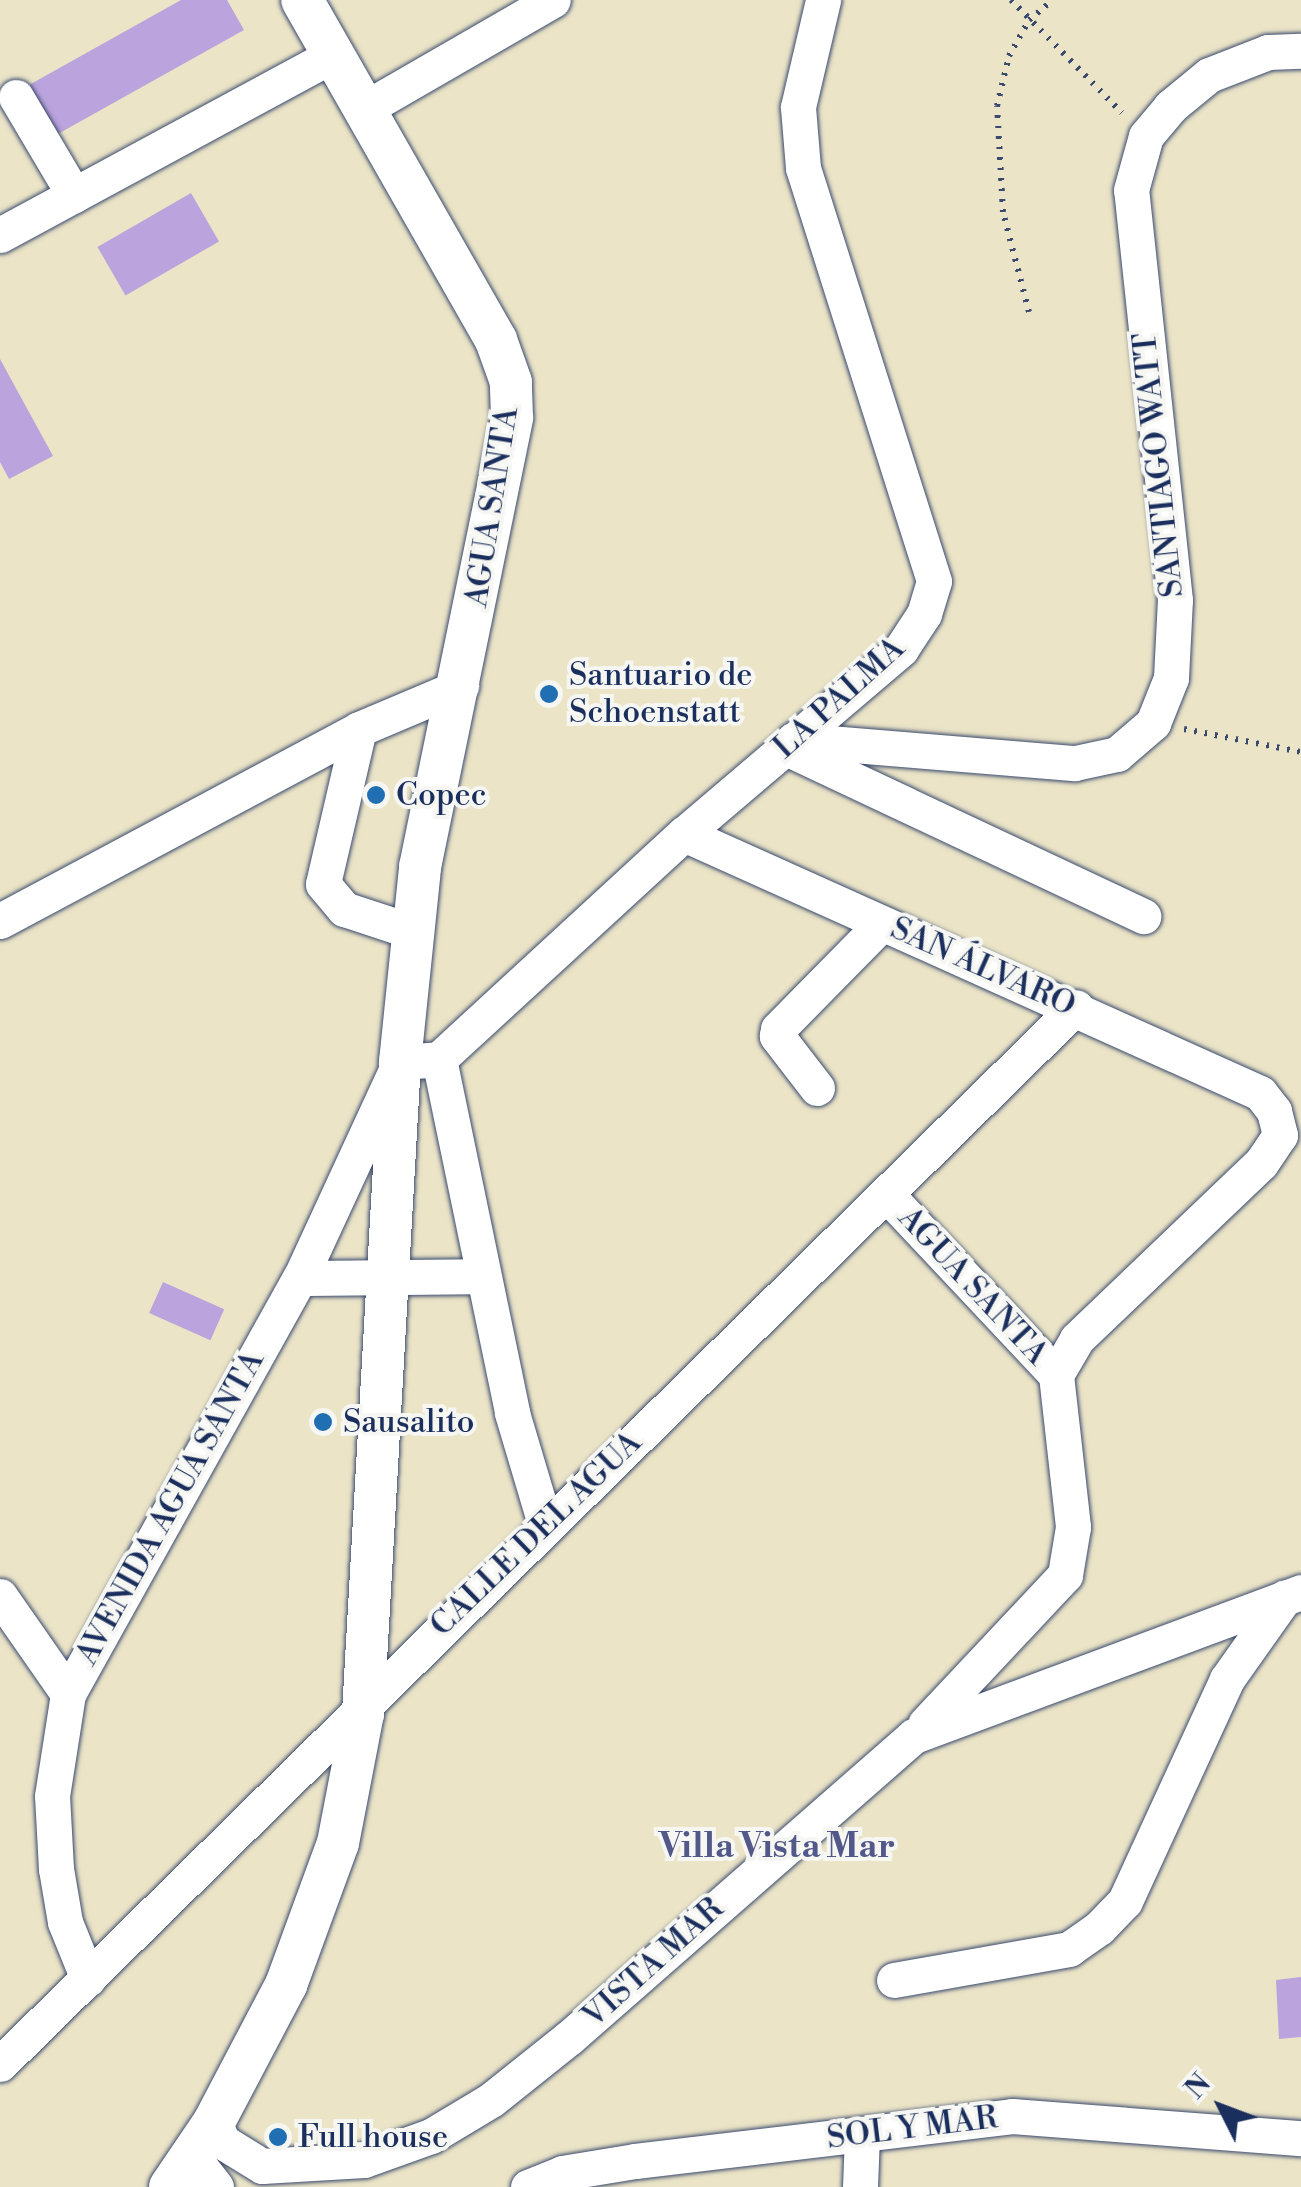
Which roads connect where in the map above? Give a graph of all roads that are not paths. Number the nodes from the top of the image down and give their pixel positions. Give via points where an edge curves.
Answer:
1 (302, 0) edge
2 (553, 0) edge
3 (822, 0) edge
4 (1301, 51) edge
5 (333, 56) junction
6 (16, 97) dead end
7 (364, 109) junction
8 (74, 195) junction
9 (0, 235) edge
10 (461, 686) junction
11 (359, 728) junction
12 (789, 743) junction
13 (684, 834) junction
14 (1143, 916) dead end
15 (0, 921) edge
16 (882, 922) junction
17 (414, 932) junction
18 (1076, 1007) junction
19 (420, 1061) junction
20 (817, 1088) dead end
21 (888, 1196) junction
22 (482, 1276) junction
23 (300, 1278) junction
24 (388, 1278) junction
25 (1056, 1375) junction
26 (545, 1524) junction
27 (1293, 1594) edge
28 (0, 1596) edge
29 (1192, 1628) junction
30 (1227, 1680) junction
31 (68, 1694) junction
32 (363, 1713) junction
33 (914, 1736) junction
34 (88, 1979) junction
35 (894, 1980) dead end
36 (0, 2064) edge
37 (862, 2136) junction
38 (1301, 2138) edge
39 (198, 2163) edge
40 (238, 2175) edge
41 (528, 2187) edge
42 (860, 2187) edge

1 - 5 main road, AGUA SANTA
2 - 7 street
3 - 12 street, LA PALMA via 798,107 803,168 934,581 924,614 901,649
4 - 12 street, SANTIAGO WATT via 1268,52 1209,76 1146,136 1131,190 1171,513 1175,600 1172,678 1154,723 1117,754 1075,763
5 - 7 main road, AGUA SANTA
5 - 8 street
6 - 8 street
7 - 10 main road, AGUA SANTA via 496,340 511,382 506,456
8 - 9 street
10 - 11 street
10 - 17 main road, AGUA SANTA via 420,867
11 - 15 street
11 - 17 street via 323,884 344,908
12 - 13 street, LA PALMA
12 - 14 street
13 - 16 street, SAN ÁLVARO
13 - 19 street, LA PALMA
16 - 18 street, SAN ÁLVARO
16 - 20 street via 778,1030 776,1036
17 - 19 main road, AGUA SANTA
18 - 21 street, CALLE DEL AGUA
18 - 25 street, SAN ÁLVARO via 1260,1093 1280,1135 1260,1164 1077,1339
19 - 22 street
19 - 23 street, AVENIDA AGUA SANTA
19 - 24 main road, AGUA SANTA
21 - 25 street, AGUA SANTA
21 - 26 street, CALLE DEL AGUA
22 - 24 street
22 - 26 street
23 - 24 street
23 - 31 street, AVENIDA AGUA SANTA
24 - 32 main road, AGUA SANTA
25 - 33 street, AGUA SANTA via 1073,1527 1065,1575
26 - 32 street, CALLE DEL AGUA
27 - 29 street, VISTA MAR
27 - 30 street, VISTA MAR
28 - 31 street
29 - 30 street
29 - 33 street, VISTA MAR
30 - 35 street, VISTA MAR via 1125,1902 1099,1928 1069,1949
31 - 34 street, AVENIDA AGUA SANTA via 52,1796 56,1870 65,1922
32 - 34 street, CALLE DEL AGUA
32 - 39 main road, AGUA SANTA via 325,1878 286,1985
33 - 40 street, VISTA MAR via 490,2100 431,2136 364,2160
34 - 36 street, CALLE DEL AGUA
37 - 38 street, SOL Y MAR via 1012,2116
37 - 41 street, SOL Y MAR via 635,2161 562,2173
37 - 42 street
39 - 40 street, VISTA MAR via 223,2142

